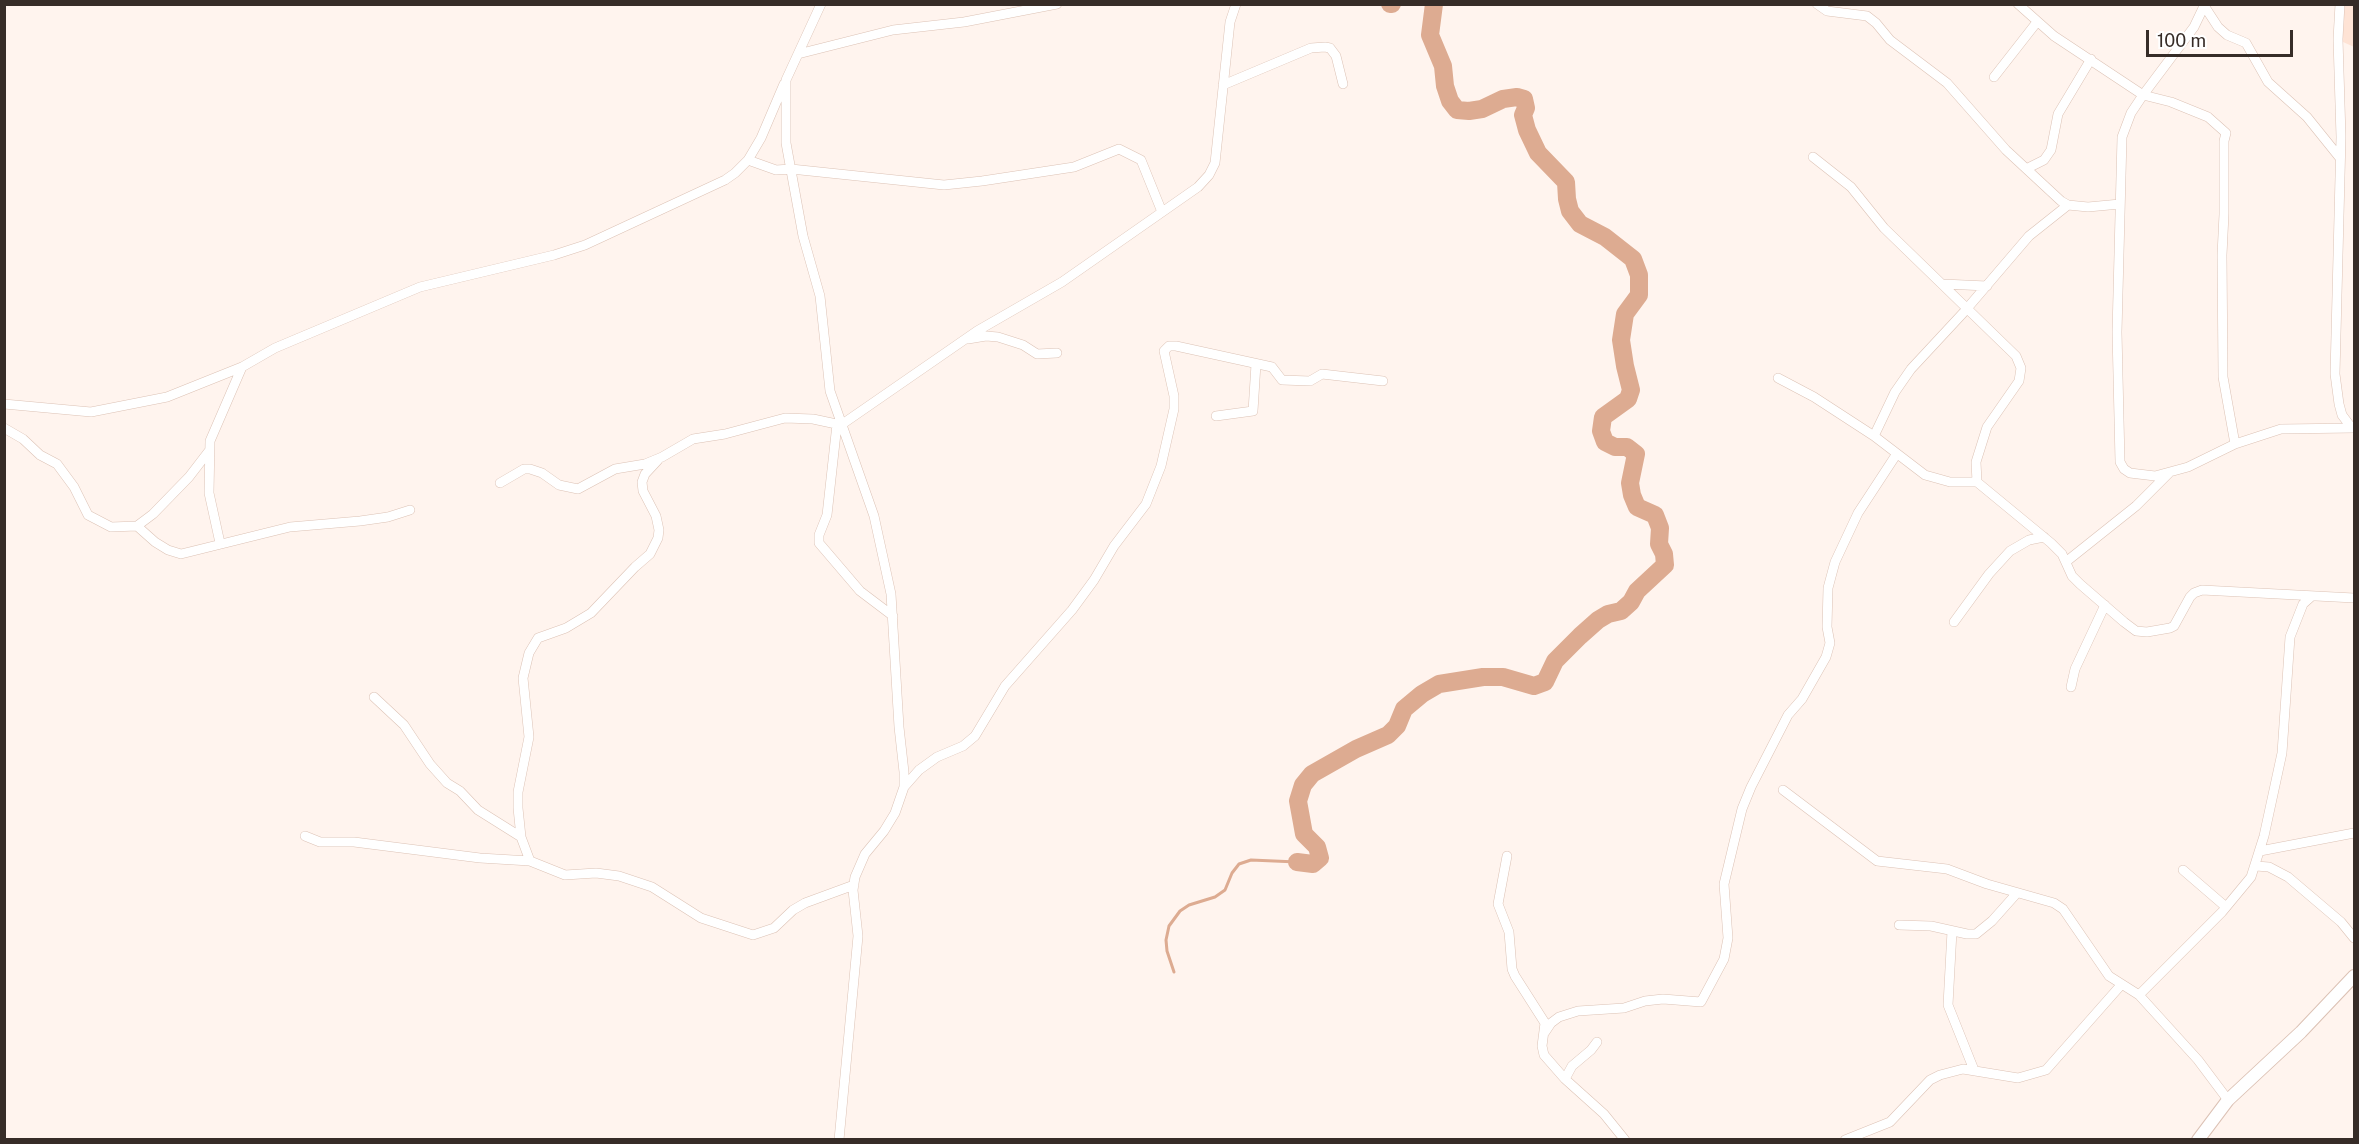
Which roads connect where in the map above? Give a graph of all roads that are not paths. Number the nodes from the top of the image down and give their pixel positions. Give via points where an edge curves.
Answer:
1 (821, 4) edge
2 (1057, 4) edge
3 (1236, 4) edge
4 (1818, 4) edge
5 (2018, 4) edge
6 (2340, 4) edge
7 (2204, 5) edge
8 (2037, 22) junction
9 (798, 54) junction
10 (2091, 58) junction
11 (1994, 77) dead end
12 (786, 80) junction
13 (1343, 84) dead end
14 (1223, 85) junction
15 (2143, 95) junction
16 (1813, 157) dead end
17 (2340, 158) junction
18 (748, 160) junction
19 (2028, 168) junction
20 (791, 169) junction
21 (2068, 204) junction
22 (2120, 204) junction
23 (1162, 212) junction
24 (1943, 284) junction
25 (1987, 286) junction
26 (1968, 309) junction
27 (965, 340) junction
28 (1057, 353) dead end
29 (1256, 364) junction
30 (242, 367) junction
31 (1778, 378) dead end
32 (1383, 381) dead end
33 (4, 404) edge
34 (1216, 416) dead end
35 (839, 424) junction
36 (4, 428) edge
37 (2353, 428) edge
38 (1874, 436) junction
39 (2235, 444) junction
40 (209, 451) junction
41 (1896, 455) junction
42 (660, 457) junction
43 (2170, 472) junction
44 (1977, 482) junction
45 (500, 483) dead end
46 (410, 510) dead end
47 (137, 526) junction
48 (2044, 537) junction
49 (220, 543) junction
50 (2067, 561) junction
51 (2312, 596) junction
52 (2355, 598) edge
53 (2105, 605) junction
54 (893, 616) junction
55 (1954, 622) dead end
56 (2071, 687) dead end
57 (374, 697) dead end
58 (904, 787) junction
59 (1783, 790) dead end
60 (2355, 833) edge
61 (305, 836) dead end
62 (521, 837) junction
63 (2260, 851) junction
64 (1507, 856) dead end
65 (530, 861) junction
66 (2256, 866) junction
67 (2183, 870) dead end
68 (854, 885) junction
69 (2017, 893) junction
70 (2226, 907) junction
71 (1899, 925) dead end
72 (1952, 931) junction
73 (2355, 938) edge
74 (2355, 976) edge
75 (2121, 985) junction
76 (2139, 995) junction
77 (1545, 1032) junction
78 (1597, 1042) dead end
79 (1974, 1070) junction
80 (1566, 1079) junction
81 (2228, 1100) junction
82 (839, 1140) edge
83 (1625, 1140) edge
84 (1845, 1140) edge
85 (2198, 1140) edge

1 - 9 street
2 - 9 street via 964,22 893,30
3 - 14 street via 1230,22
4 - 19 street via 1827,11 1867,16 1876,22 1890,40 1947,83 2006,150
5 - 8 street
6 - 17 street
7 - 15 street via 2194,27
7 - 17 street via 2218,27 2246,43 2268,82 2307,117
8 - 10 street
8 - 11 street
9 - 12 street
10 - 15 street
10 - 19 street via 2058,114 2051,150 2044,160
12 - 18 street
12 - 20 street via 786,143
13 - 14 street via 1336,56 1325,46 1311,48
14 - 23 street via 1215,163 1198,187
15 - 22 street via 2122,137
15 - 39 street via 2208,117 2226,133 2223,377
16 - 24 street via 1851,187 1884,228
17 - 37 street via 2335,374 2342,415
18 - 20 street via 775,170
18 - 30 street via 725,180 585,245 420,287 274,348
19 - 21 street via 2053,195
20 - 23 street via 954,184 1074,167 1119,149 1141,160
20 - 35 street via 802,236 820,296 830,390
21 - 22 street
21 - 25 street via 2029,236
22 - 43 street via 2120,462 2130,473 2155,476
23 - 27 street via 1062,282
24 - 25 street
24 - 26 street
25 - 26 street
26 - 38 street via 1911,369
26 - 44 street via 2016,356 2021,368 2016,387 1987,427 1978,448
27 - 28 street via 998,337 1037,354
27 - 35 street
29 - 32 street via 1274,368 1282,380 1310,381 1322,374
29 - 34 street via 1253,411
29 - 58 street via 1176,346 1164,351 1173,409 1161,466 1146,504 1072,610 1005,686 971,741 937,757
30 - 33 street via 167,397 91,412
30 - 40 street via 213,432
31 - 38 street
35 - 42 street via 785,418 693,439
35 - 54 street via 874,516
35 - 54 street via 827,515 819,543 860,591
36 - 47 street via 57,464 88,515 111,526
37 - 39 street via 2281,429
38 - 41 street
39 - 43 street
40 - 47 street via 189,477
40 - 49 street via 209,493
41 - 44 street via 1932,478
41 - 77 street via 1858,513 1835,562 1828,588 1830,643 1826,657 1788,715 1742,809 1724,884 1728,938 1724,959 1701,1002 1654,1000 1624,1008 1578,1011 1559,1017
42 - 45 street via 615,469 578,489 559,485 530,469
42 - 62 street via 642,482 659,530 650,554 591,613 538,638 529,653 523,678 529,737 518,792
43 - 50 street via 2136,506
44 - 48 street
46 - 49 street via 369,519 290,527
47 - 49 street via 155,542 181,554
48 - 50 street
48 - 55 street via 2010,551
50 - 53 street via 2072,576
51 - 52 street
51 - 53 street via 2202,590 2190,597 2174,626 2147,632 2136,631
51 - 63 street via 2302,604 2290,637 2282,753
53 - 56 street via 2075,669
54 - 58 street
57 - 62 street via 404,725 447,783 478,810
58 - 68 street via 895,813 858,866
59 - 69 street via 1877,861 1947,869
60 - 63 street
61 - 65 street via 320,842 354,842
62 - 65 street
63 - 66 street
64 - 77 street via 1498,904 1509,932 1512,969 1545,1023
65 - 68 street via 565,874 602,874 642,883 701,918 753,935 774,928 805,903
66 - 70 street via 2247,884
66 - 73 street via 2269,867 2288,877
67 - 70 street
68 - 82 street via 858,936
69 - 72 street via 1976,934
69 - 75 street via 2062,909 2101,967
70 - 76 street
71 - 72 street
72 - 79 street via 1948,1005
74 - 81 street
75 - 76 street
75 - 79 street via 2046,1070 2019,1078
76 - 81 street
77 - 80 street via 1544,1055
78 - 80 street via 1572,1066
79 - 84 street via 1952,1071 1929,1080 1890,1122
80 - 83 street
81 - 85 street

